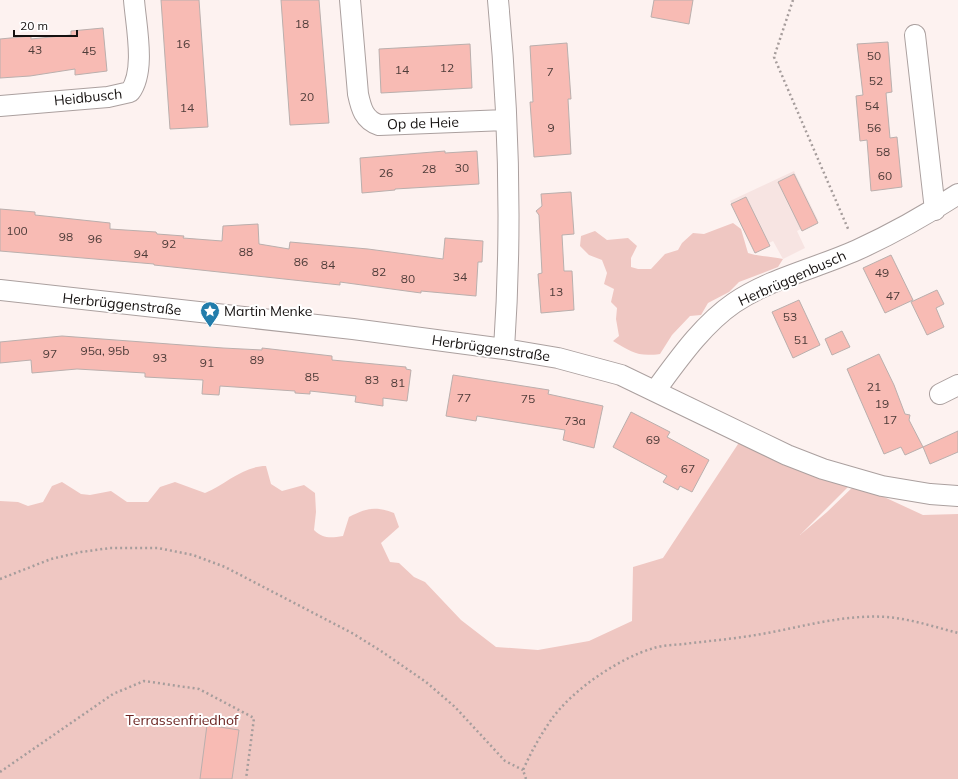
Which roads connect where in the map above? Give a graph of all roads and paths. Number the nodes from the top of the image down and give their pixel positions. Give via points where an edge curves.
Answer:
1 (134, 0) edge
2 (350, 0) edge
3 (498, 0) edge
4 (793, 0) edge
5 (915, 35) dead end
6 (0, 106) edge
7 (506, 120) junction
8 (958, 194) edge
9 (935, 210) junction
10 (857, 250) junction
11 (0, 290) edge
12 (504, 349) junction
13 (958, 385) edge
14 (655, 391) junction
15 (940, 394) dead end
16 (958, 496) edge
17 (0, 579) edge
18 (958, 633) edge
19 (523, 770) junction
20 (0, 772) edge
21 (524, 775) junction
22 (246, 779) edge
23 (521, 779) edge
24 (526, 779) edge

1 - 6 street, Heidbusch via 139,63 135,86 130,92 108,97
2 - 7 street, Op de Heie via 358,94 361,108 371,122 379,125
3 - 7 street
4 - 10 path via 774,57
5 - 9 street
7 - 12 street via 509,196
8 - 9 street, Herbrüggenbusch
9 - 10 street, Herbrüggenbusch
10 - 14 street, Herbrüggenbusch via 804,270 734,303 696,339
11 - 12 street, Herbrüggenstraße via 294,322
12 - 14 street, Herbrüggenstraße via 589,365 621,375
13 - 15 street
14 - 16 street, Herbrüggenstraße via 787,455 823,469 882,486
17 - 19 path via 51,559 110,548 158,548 193,555 219,564 324,618 381,651 426,682 455,707 505,761
18 - 19 path via 888,617 854,618 756,635 654,648 606,671 577,693 552,719 533,748
19 - 21 path
20 - 22 path via 113,694 144,681 199,689 254,718
21 - 23 path
21 - 24 path

